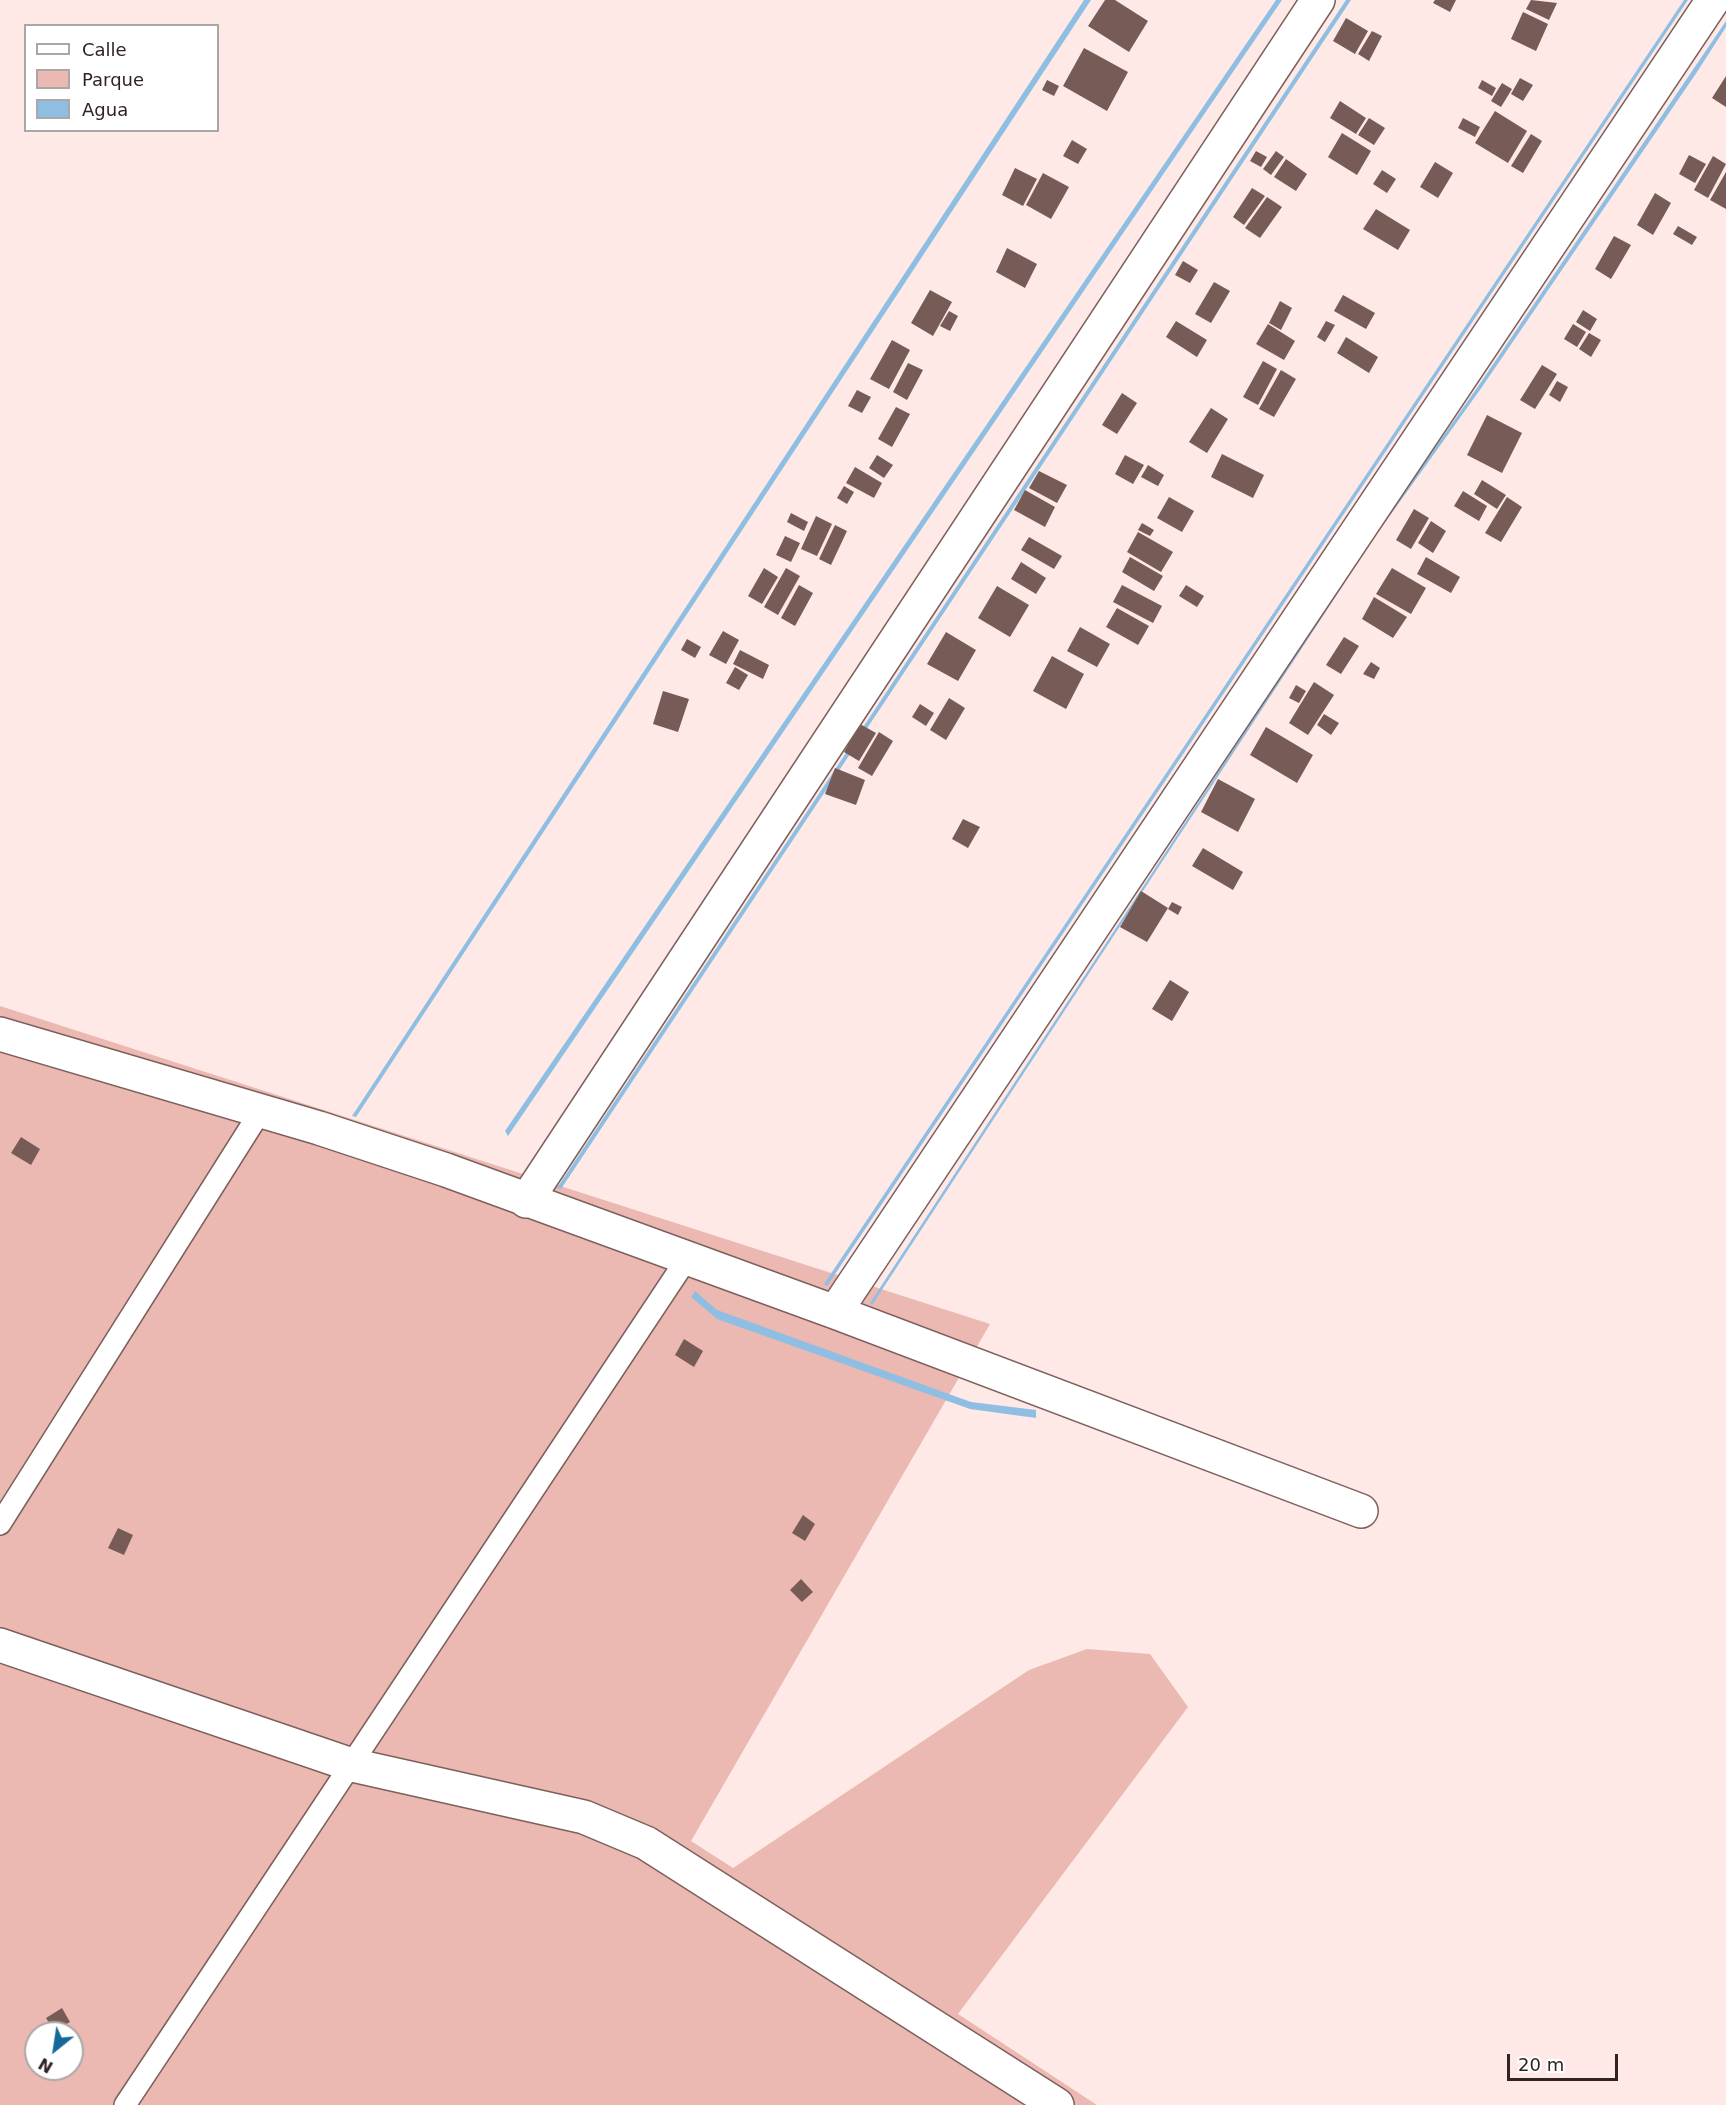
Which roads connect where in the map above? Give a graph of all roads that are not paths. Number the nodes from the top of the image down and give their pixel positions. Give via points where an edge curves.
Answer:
1 (1318, 0) edge
2 (1713, 0) edge
3 (0, 1034) edge
4 (260, 1112) junction
5 (526, 1201) junction
6 (686, 1260) junction
7 (835, 1312) junction
8 (1361, 1511) dead end
9 (0, 1524) edge
10 (0, 1645) edge
11 (352, 1765) junction
12 (125, 2105) edge
13 (1057, 2105) edge

1 - 5 street
2 - 7 street
3 - 4 street
4 - 5 street via 436,1167
4 - 9 lane
5 - 6 street
6 - 7 street
6 - 11 lane
7 - 8 street
10 - 11 street
11 - 12 lane
11 - 13 street via 584,1817 646,1843

